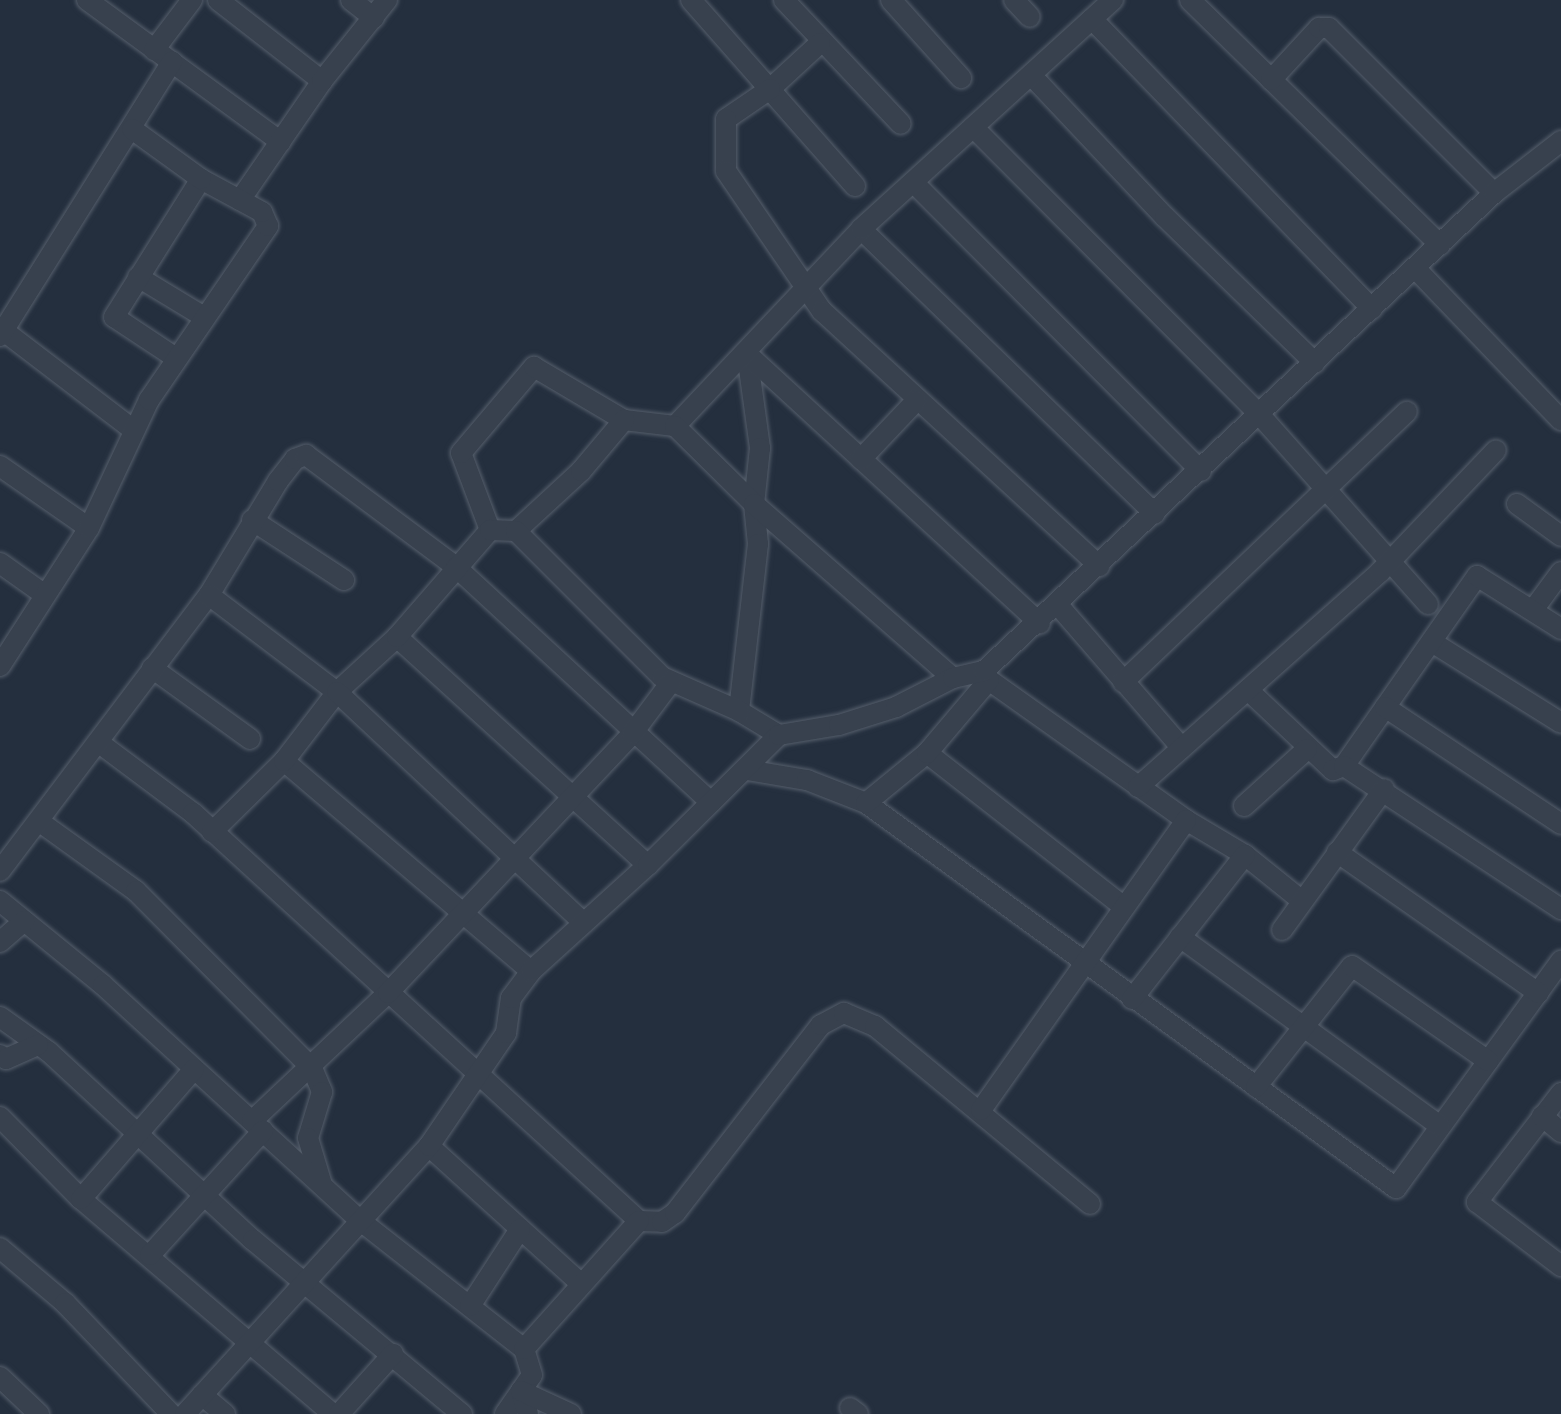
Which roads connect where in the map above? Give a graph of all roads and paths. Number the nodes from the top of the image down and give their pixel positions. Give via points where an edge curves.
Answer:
1 (87, 0) edge
2 (192, 0) edge
3 (218, 0) edge
4 (351, 0) edge
5 (387, 0) edge
6 (691, 0) edge
7 (784, 0) edge
8 (891, 0) edge
9 (1014, 0) edge
10 (1113, 0) edge
11 (1190, 0) edge
12 (1030, 17) dead end
13 (374, 18) junction
14 (1092, 20) junction
15 (820, 43) junction
16 (154, 50) junction
17 (171, 62) junction
18 (1031, 75) junction
19 (961, 78) dead end
20 (1271, 80) junction
21 (322, 81) junction
22 (770, 89) junction
23 (901, 124) dead end
24 (973, 127) junction
25 (132, 129) junction
26 (1561, 141) edge
27 (281, 142) junction
28 (201, 179) junction
29 (913, 182) junction
30 (855, 186) dead end
31 (1494, 194) junction
32 (240, 200) junction
33 (861, 230) junction
34 (1440, 245) junction
35 (1415, 268) junction
36 (138, 277) junction
37 (804, 287) junction
38 (1372, 309) junction
39 (204, 317) junction
40 (2, 333) edge
41 (747, 354) junction
42 (176, 358) junction
43 (1315, 363) junction
44 (916, 401) junction
45 (1407, 412) dead end
46 (1260, 415) junction
47 (624, 420) junction
48 (1561, 420) edge
49 (675, 426) junction
50 (132, 429) junction
51 (1496, 450) dead end
52 (861, 459) junction
53 (0, 466) edge
54 (1201, 471) junction
55 (1323, 490) junction
56 (754, 504) junction
57 (1517, 504) dead end
58 (1155, 514) junction
59 (252, 520) junction
60 (89, 528) junction
61 (490, 530) junction
62 (516, 531) junction
63 (1561, 536) edge
64 (0, 563) edge
65 (1389, 563) junction
66 (1100, 566) junction
67 (456, 567) junction
68 (1561, 572) edge
69 (344, 580) dead end
70 (45, 595) junction
71 (209, 595) junction
72 (1428, 604) dead end
73 (1058, 605) junction
74 (1533, 610) junction
75 (1040, 622) junction
76 (1561, 629) edge
77 (397, 637) junction
78 (1432, 642) junction
79 (0, 666) edge
80 (152, 668) junction
81 (986, 675) junction
82 (953, 678) junction
83 (671, 682) junction
84 (1123, 682) junction
85 (1248, 690) junction
86 (337, 692) junction
87 (1384, 707) junction
88 (739, 711) junction
89 (1561, 723) edge
90 (632, 734) junction
91 (779, 735) junction
92 (250, 739) dead end
93 (98, 742) junction
94 (1182, 748) junction
95 (1307, 749) junction
96 (927, 753) junction
97 (284, 760) junction
98 (1344, 766) junction
99 (747, 770) junction
100 (1138, 787) junction
101 (1384, 789) junction
102 (573, 794) junction
103 (711, 802) junction
104 (866, 803) junction
105 (1244, 806) dead end
106 (1186, 820) junction
107 (40, 822) junction
108 (1561, 824) edge
109 (212, 832) junction
110 (1338, 852) junction
111 (1245, 855) junction
112 (511, 857) junction
113 (648, 865) junction
114 (0, 872) edge
115 (0, 901) edge
116 (1302, 901) junction
117 (1123, 906) junction
118 (1561, 909) edge
119 (463, 910) junction
120 (24, 921) junction
121 (584, 923) junction
122 (1282, 930) dead end
123 (1180, 937) junction
124 (0, 942) edge
125 (1561, 961) edge
126 (1086, 967) junction
127 (531, 971) junction
128 (388, 993) junction
129 (1538, 993) junction
130 (1132, 999) junction
131 (0, 1017) edge
132 (1304, 1027) junction
133 (38, 1045) junction
134 (0, 1055) edge
135 (1488, 1061) junction
136 (312, 1068) junction
137 (194, 1069) junction
138 (477, 1071) junction
139 (1256, 1088) junction
140 (1561, 1093) edge
141 (981, 1110) junction
142 (1542, 1116) junction
143 (0, 1117) edge
144 (257, 1126) junction
145 (1440, 1126) junction
146 (137, 1131) junction
147 (1561, 1132) edge
148 (429, 1146) junction
149 (322, 1185) junction
150 (203, 1195) junction
151 (81, 1199) junction
152 (1090, 1204) dead end
153 (639, 1221) junction
154 (362, 1222) junction
155 (520, 1229) junction
156 (0, 1248) edge
157 (150, 1255) junction
158 (1561, 1266) edge
159 (307, 1283) junction
160 (581, 1284) junction
161 (470, 1306) junction
162 (248, 1346) junction
163 (524, 1349) junction
164 (393, 1354) junction
165 (0, 1377) edge
166 (521, 1391) junction
167 (202, 1395) junction
168 (39, 1414) edge
169 (171, 1414) edge
170 (185, 1414) edge
171 (225, 1414) edge
172 (333, 1414) edge
173 (339, 1414) edge
174 (462, 1414) edge
175 (505, 1414) edge
176 (528, 1414) edge
177 (571, 1414) edge

1 - 16 street
2 - 16 street
3 - 21 street
4 - 13 street
5 - 13 street
6 - 22 street
7 - 15 street
8 - 19 street
9 - 12 street
10 - 14 street
11 - 20 street
13 - 21 street
14 - 18 street
14 - 38 street
15 - 22 street
15 - 23 street
16 - 17 street
17 - 25 street
17 - 27 street
18 - 24 street
18 - 43 street via 1165,217
20 - 31 street via 1319,28 1329,28
20 - 34 street
21 - 27 street
22 - 30 street
22 - 37 street via 726,119 726,171
24 - 29 street
24 - 46 street
25 - 28 street
25 - 40 street
26 - 31 street
27 - 32 street
28 - 32 street
28 - 36 street
29 - 33 street
29 - 54 street
31 - 34 street
32 - 39 street via 262,212 268,226
33 - 37 street
33 - 58 street
34 - 35 street
35 - 38 street
35 - 48 street
36 - 39 street
36 - 42 street via 116,322
37 - 41 street
37 - 44 street
38 - 43 street
39 - 42 street
40 - 50 street
41 - 49 street
41 - 52 street
41 - 56 street via 760,448
42 - 50 street
43 - 46 street
44 - 52 street
44 - 66 street
45 - 55 street
46 - 54 street
46 - 55 street
47 - 49 street
47 - 61 street via 534,367 461,453
47 - 62 street via 581,471
49 - 56 street
50 - 60 street
51 - 65 street
52 - 75 street
53 - 60 street
54 - 58 street
55 - 65 street
55 - 84 street
56 - 82 street
56 - 88 street via 758,544
57 - 63 street
58 - 66 street
59 - 67 street via 295,459 306,455
59 - 69 street
59 - 71 street
60 - 70 street
61 - 62 street
61 - 67 street
62 - 83 street
64 - 70 street
65 - 72 street
65 - 85 street
66 - 73 street
67 - 77 street
67 - 90 street
68 - 74 street
70 - 79 street
71 - 80 street
71 - 86 street
73 - 75 street
73 - 84 street
74 - 76 street
74 - 78 street via 1477,576
75 - 81 street
77 - 86 street
77 - 102 street
78 - 87 street
78 - 89 street
80 - 92 street
80 - 93 street
81 - 82 street
81 - 96 street
81 - 100 street
82 - 91 street via 896,707
83 - 88 street
83 - 90 street
84 - 94 street
85 - 94 street
85 - 95 street
86 - 97 street
86 - 112 street
87 - 98 street
87 - 108 street
88 - 91 street
90 - 102 street
90 - 103 street
91 - 99 street
93 - 107 street
93 - 109 street
94 - 100 street
95 - 98 street via 1327,768
95 - 105 street
96 - 104 street
96 - 117 street
97 - 109 street
97 - 119 street
98 - 101 street
99 - 103 street
99 - 104 street via 807,780
100 - 106 street
101 - 110 street
101 - 118 street
102 - 112 street
102 - 113 street
103 - 113 street
104 - 126 street
106 - 111 street
106 - 117 street
107 - 114 street
107 - 136 street via 136,891
109 - 128 street
110 - 116 street
110 - 129 street
111 - 116 street
111 - 123 street
112 - 119 street
112 - 121 street
113 - 121 street
115 - 120 street
116 - 122 street
117 - 126 street
119 - 127 street
119 - 128 street
120 - 124 street
120 - 137 street
121 - 127 street
123 - 130 street
123 - 132 street
125 - 129 street
126 - 130 street
126 - 141 street
127 - 138 street via 511,999 506,1033
128 - 136 street
128 - 138 street
129 - 135 street
130 - 139 street
131 - 133 street
132 - 135 street via 1352,966
132 - 139 street
132 - 145 street
133 - 134 street via 6,1059
133 - 146 street
135 - 145 street
136 - 144 street
136 - 149 street via 322,1092 308,1138
137 - 144 street
137 - 146 street
138 - 148 street
138 - 153 street
139 - 145 street via 1396,1188
140 - 142 street
141 - 152 street
141 - 153 street via 866,1019 831,1016 675,1213 662,1222
142 - 147 street
142 - 158 street via 1477,1202
143 - 151 street
144 - 149 street
144 - 150 street
146 - 150 street
146 - 151 street
148 - 154 street
148 - 155 street
149 - 154 street
150 - 157 street
150 - 159 street
151 - 157 street
153 - 160 street
154 - 159 street
154 - 161 street
155 - 160 street
155 - 161 street
156 - 169 street via 64,1304
157 - 162 street
159 - 162 street
159 - 164 street
160 - 163 street
161 - 163 street
162 - 167 street
162 - 172 street
163 - 166 street via 532,1376
164 - 173 street
164 - 174 street
165 - 168 street
166 - 175 street
166 - 176 street
166 - 177 street via 554,1401
167 - 170 street
167 - 171 street

